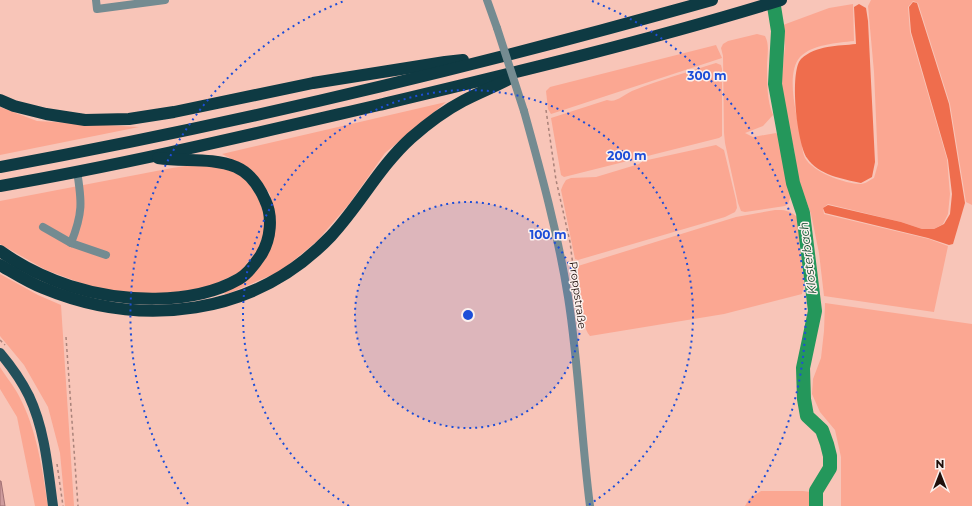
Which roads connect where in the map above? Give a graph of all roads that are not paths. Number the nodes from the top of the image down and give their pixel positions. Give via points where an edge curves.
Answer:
1 (96, 0) edge
2 (165, 0) edge
3 (488, 0) edge
4 (712, 0) edge
5 (781, 0) edge
6 (498, 57) junction
7 (522, 71) junction
8 (0, 100) edge
9 (150, 157) junction
10 (0, 167) edge
11 (78, 171) junction
12 (0, 186) edge
13 (43, 227) dead end
14 (71, 243) junction
15 (0, 251) edge
16 (106, 255) dead end
17 (0, 265) edge
18 (0, 353) edge
19 (53, 506) edge
20 (590, 506) edge

1 - 2 street via 97,9
3 - 20 street, Proppstraße, bridge via 524,111 563,265 573,336
4 - 6 highway
5 - 7 highway
6 - 8 highway via 445,62 312,83 129,119 85,120 46,114
6 - 10 highway via 274,111
7 - 9 highway
7 - 17 highway via 463,101 435,118 410,138 387,163 331,236 307,259 251,293 222,302 170,311 143,311 94,304 49,290
9 - 11 highway
9 - 15 highway via 174,161 199,159 222,162 237,167 251,177 261,190 268,205 268,238 253,267 240,279 218,289 195,295 143,299 121,297 59,282
11 - 12 highway
11 - 14 street via 82,206
13 - 14 street
14 - 16 street
18 - 19 main road via 29,395 36,412 47,458

